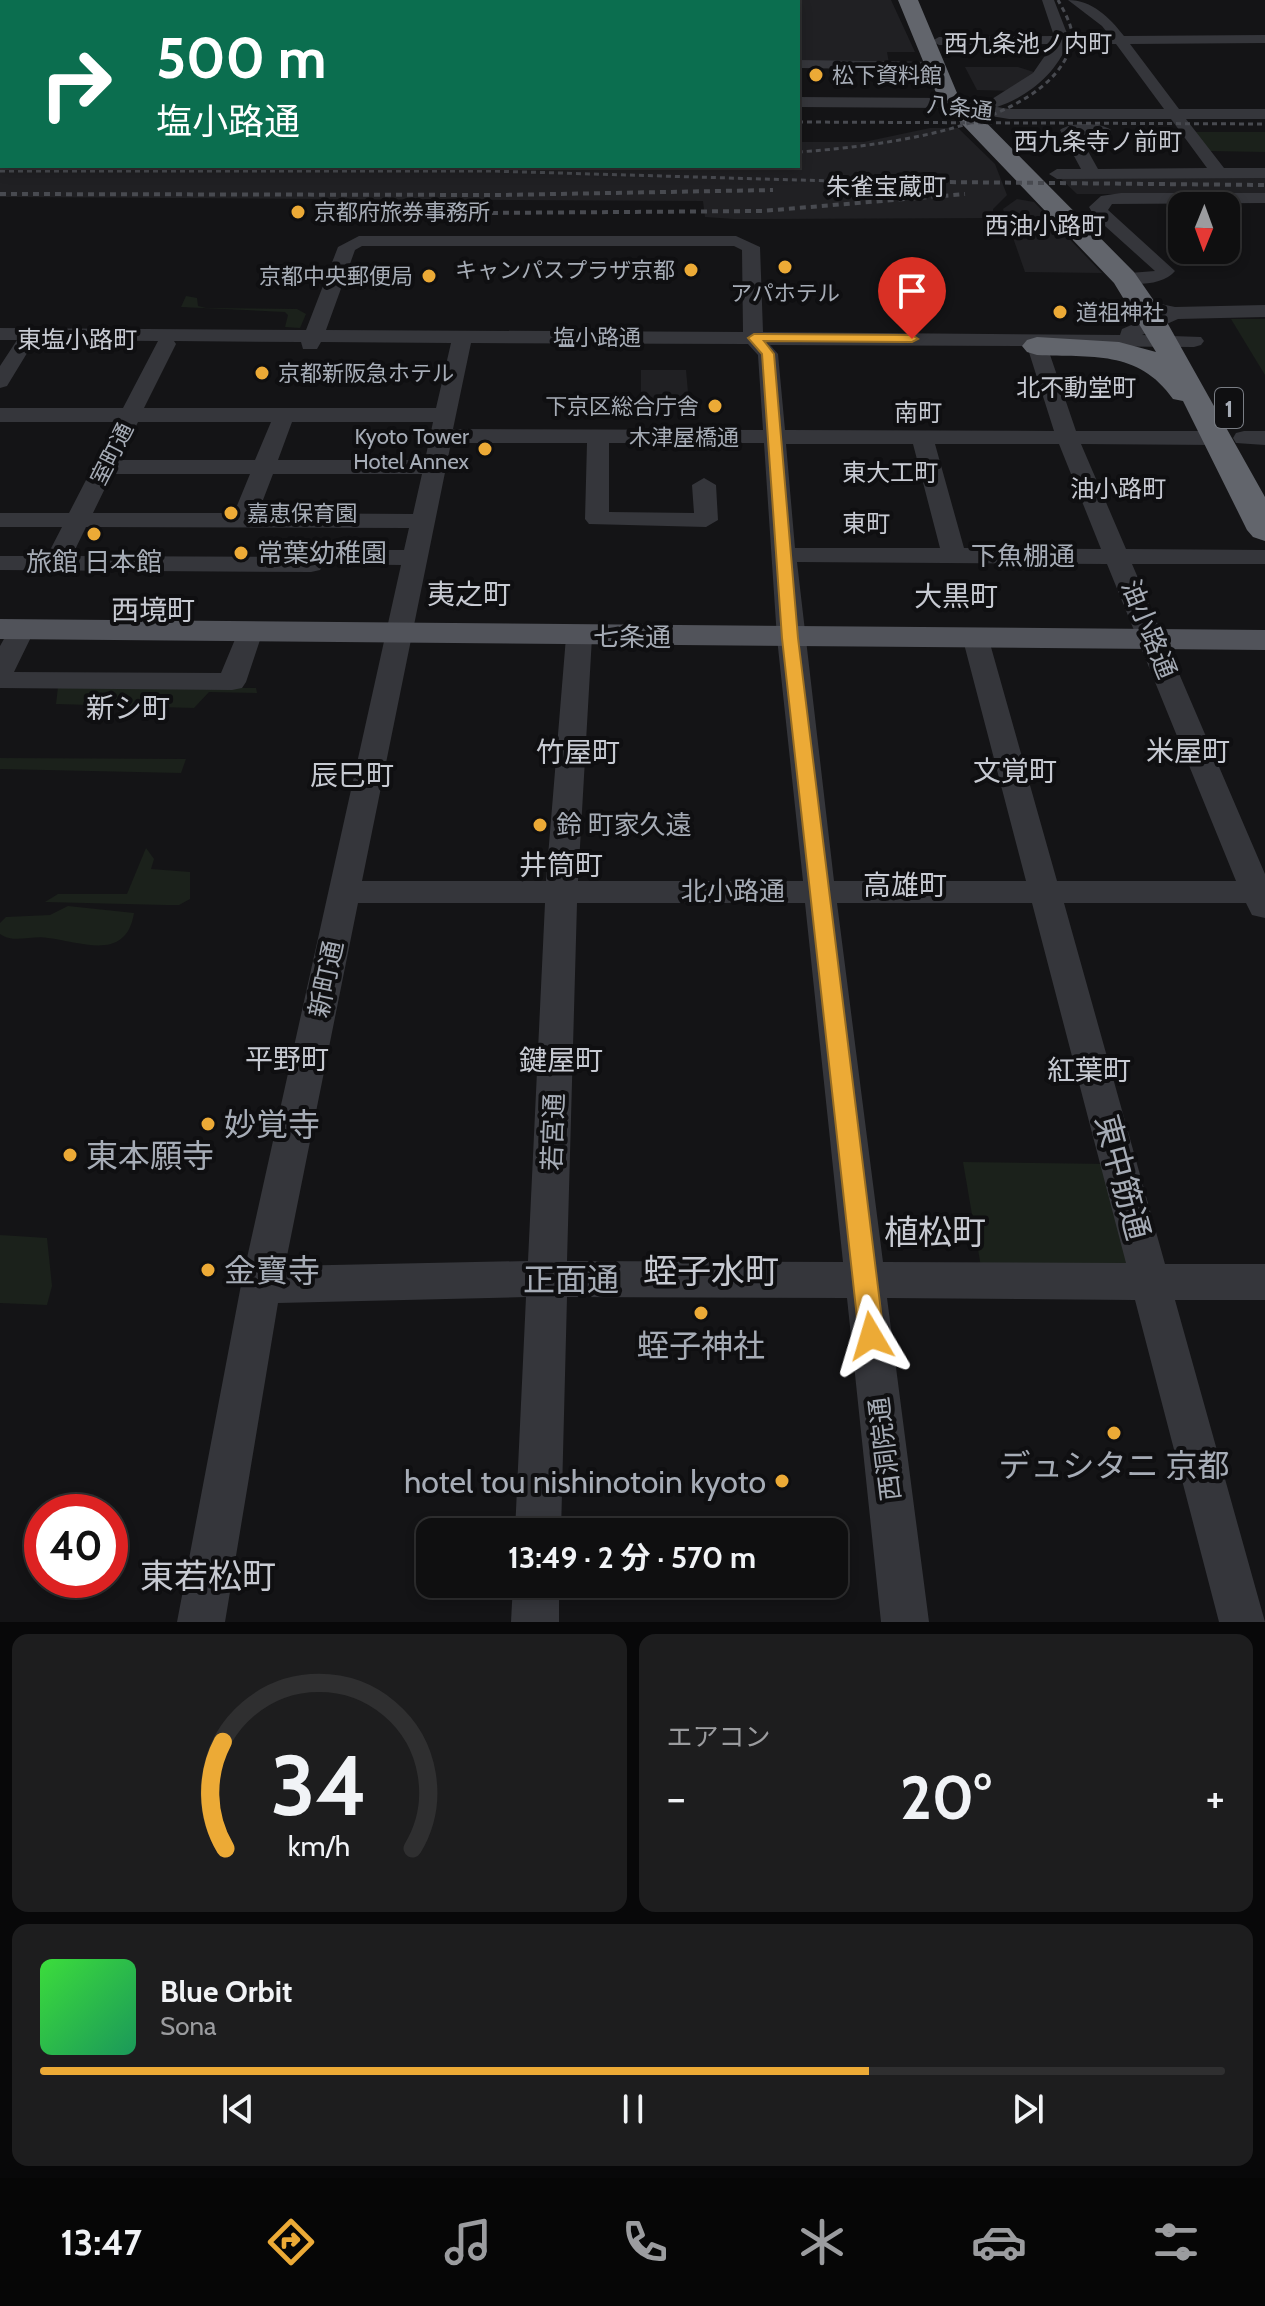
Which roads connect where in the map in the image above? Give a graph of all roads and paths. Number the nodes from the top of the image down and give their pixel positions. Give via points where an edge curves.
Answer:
1 (908, 0) edge
2 (920, 0) edge
3 (1048, 0) edge
4 (1074, 0) edge
5 (1118, 39) junction
6 (1265, 39) edge
7 (1062, 40) junction
8 (939, 41) junction
9 (800, 64) edge
10 (935, 66) junction
11 (968, 104) junction
12 (800, 105) edge
13 (800, 105) edge
14 (1265, 116) edge
15 (1181, 121) junction
16 (1064, 124) junction
17 (1265, 130) edge
18 (1092, 173) junction
19 (1219, 173) junction
20 (1265, 173) edge
21 (1057, 174) dead end
22 (1256, 198) edge
23 (1265, 221) edge
24 (1265, 311) edge
25 (1163, 321) junction
26 (0, 334) edge
27 (311, 341) junction
28 (0, 342) edge
29 (26, 342) junction
30 (461, 342) junction
31 (757, 342) junction
32 (1038, 343) junction
33 (166, 344) junction
34 (0, 382) edge
35 (133, 413) junction
36 (0, 415) edge
37 (284, 415) junction
38 (442, 426) junction
39 (773, 436) junction
40 (598, 437) junction
41 (922, 437) junction
42 (1067, 437) junction
43 (1242, 438) edge
44 (105, 467) junction
45 (264, 467) junction
46 (434, 467) junction
47 (1265, 474) edge
48 (704, 485) dead end
49 (0, 520) edge
50 (79, 520) junction
51 (243, 521) junction
52 (422, 521) junction
53 (1265, 530) edge
54 (782, 555) junction
55 (954, 555) junction
56 (1119, 556) junction
57 (1265, 557) edge
58 (414, 558) junction
59 (0, 563) edge
60 (56, 563) junction
61 (11, 629) edge
62 (250, 631) junction
63 (399, 633) junction
64 (579, 637) junction
65 (790, 638) junction
66 (1153, 639) junction
67 (976, 640) junction
68 (1265, 640) edge
69 (0, 673) edge
70 (0, 680) edge
71 (818, 891) junction
72 (344, 892) junction
73 (561, 892) junction
74 (1044, 892) junction
75 (1262, 899) edge
76 (547, 1279) junction
77 (865, 1280) junction
78 (1151, 1281) junction
79 (1265, 1282) edge
80 (261, 1285) junction
81 (538, 1518) edge
82 (536, 1598) edge
83 (201, 1622) edge
84 (535, 1622) edge
85 (905, 1622) edge
86 (1243, 1622) edge

1 - 10 highway, 1
2 - 8 highway, 1
3 - 7 street
4 - 5 street via 1107,23
5 - 6 street
5 - 7 street
5 - 15 street
7 - 8 street
7 - 11 street via 1035,78
8 - 11 highway, 1
9 - 10 street
10 - 11 highway, 1
11 - 12 street, 八条通
11 - 13 street, 八条通
11 - 15 street, 八条通 via 1009,114
11 - 16 street, 八条通
11 - 25 highway, 1
14 - 15 street, 八条通
15 - 16 street, 八条通
15 - 17 street
15 - 19 street
16 - 18 street
18 - 19 street
18 - 21 street
19 - 20 street
22 - 23 street
22 - 25 street via 1121,198 1101,203 1101,213 1165,270 1160,276
24 - 25 street, 塩小路通
25 - 32 street, 塩小路通
25 - 32 street via 1115,336
25 - 43 highway, 1
25 - 43 highway, 1 via 1189,381
26 - 27 street, 塩小路通
27 - 30 street, 塩小路通
27 - 31 street, 西洞院通 via 347,247 359,241 736,241 751,247
27 - 33 street, 塩小路通
28 - 29 street, 塩小路通
29 - 33 street, 塩小路通
29 - 34 street
30 - 31 street, 塩小路通
30 - 38 street, 新町通
31 - 32 street, 塩小路通
31 - 39 street, 西洞院通 via 768,354
32 - 42 street, 油小路通
32 - 43 highway, 1 via 1159,362 1175,375 1203,428
33 - 35 street, 室町通
35 - 36 street, 木津屋橋通
35 - 37 street, 木津屋橋通
35 - 44 street, 室町通
37 - 38 street, 木津屋橋通
37 - 45 street
38 - 40 street, 木津屋橋通
38 - 46 street, 新町通
39 - 40 street, 木津屋橋通
39 - 41 street, 木津屋橋通
39 - 54 street, 西洞院通
40 - 48 street via 597,519 706,520
41 - 42 street, 木津屋橋通
41 - 55 street
42 - 43 street, 木津屋橋通
42 - 56 street, 油小路通
43 - 47 highway, 1
43 - 53 highway, 1
44 - 45 street
44 - 50 street, 室町通
45 - 46 street
45 - 51 street
46 - 52 street, 新町通
49 - 50 street
50 - 51 street
50 - 60 street, 室町通
51 - 52 street
52 - 58 street, 新町通
54 - 55 street, 下魚棚通
54 - 65 street, 西洞院通
55 - 56 street, 下魚棚通
56 - 57 street, 下魚棚通
56 - 66 street, 油小路通
58 - 60 street via 315,557 311,565
58 - 63 street, 新町通
59 - 60 street
61 - 62 main road, 七条通
61 - 69 street
62 - 63 main road, 七条通
62 - 70 street via 232,682
63 - 64 main road, 七条通
63 - 72 street, 新町通
64 - 65 main road, 七条通
64 - 73 street, 若宮通
65 - 67 main road, 七条通
65 - 71 street, 西洞院通
66 - 67 main road, 七条通
66 - 68 main road, 七条通
66 - 75 street, 油小路通
67 - 74 street, 東中筋通
71 - 73 street, 北小路通
71 - 74 street, 北小路通
71 - 77 street, 西洞院通
72 - 73 street, 北小路通
72 - 80 street, 新町通
73 - 76 street, 若宮通
74 - 75 street, 北小路通
74 - 78 street, 東中筋通
76 - 77 street, 正面通
76 - 80 street, 正面通
76 - 81 street, 若宮通
77 - 78 street, 正面通
77 - 85 street, 西洞院通
78 - 79 street, 正面通
78 - 86 street, 東中筋通
80 - 83 street, 新町通
82 - 84 street

